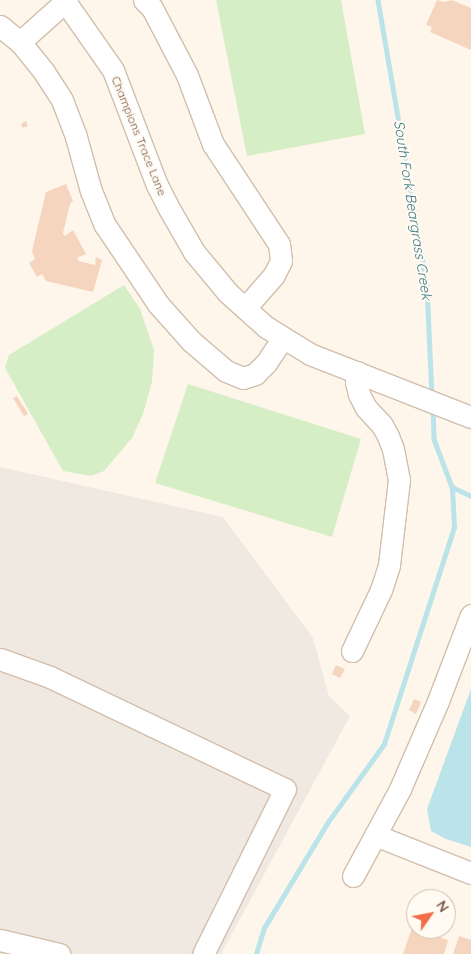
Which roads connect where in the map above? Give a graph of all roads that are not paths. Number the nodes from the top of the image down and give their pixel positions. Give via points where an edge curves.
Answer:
1 (65, 0) edge
2 (144, 0) edge
3 (0, 26) edge
4 (20, 42) junction
5 (245, 308) junction
6 (283, 338) junction
7 (358, 372) junction
8 (471, 417) edge
9 (471, 615) edge
10 (352, 651) dead end
11 (0, 659) edge
12 (375, 834) junction
13 (471, 873) edge
14 (353, 876) dead end
15 (0, 940) edge
16 (59, 954) edge
17 (203, 954) edge

1 - 4 street
1 - 5 street, Champions Trace Lane via 113,70 157,185 181,229 212,275
2 - 5 street via 152,8 187,75 213,144 279,244 281,261 274,275
3 - 4 street
4 - 6 street via 62,100 105,225 158,304 191,341 226,371 242,378 255,374
5 - 6 street, Champions Trace Lane
6 - 7 street, Champions Trace Lane via 310,354
7 - 8 street, Champions Trace Lane
7 - 10 street via 359,394 388,436 399,480 389,565 381,590
9 - 12 street via 400,789
11 - 17 street via 50,676 284,789
12 - 13 street
12 - 14 street
15 - 16 street

